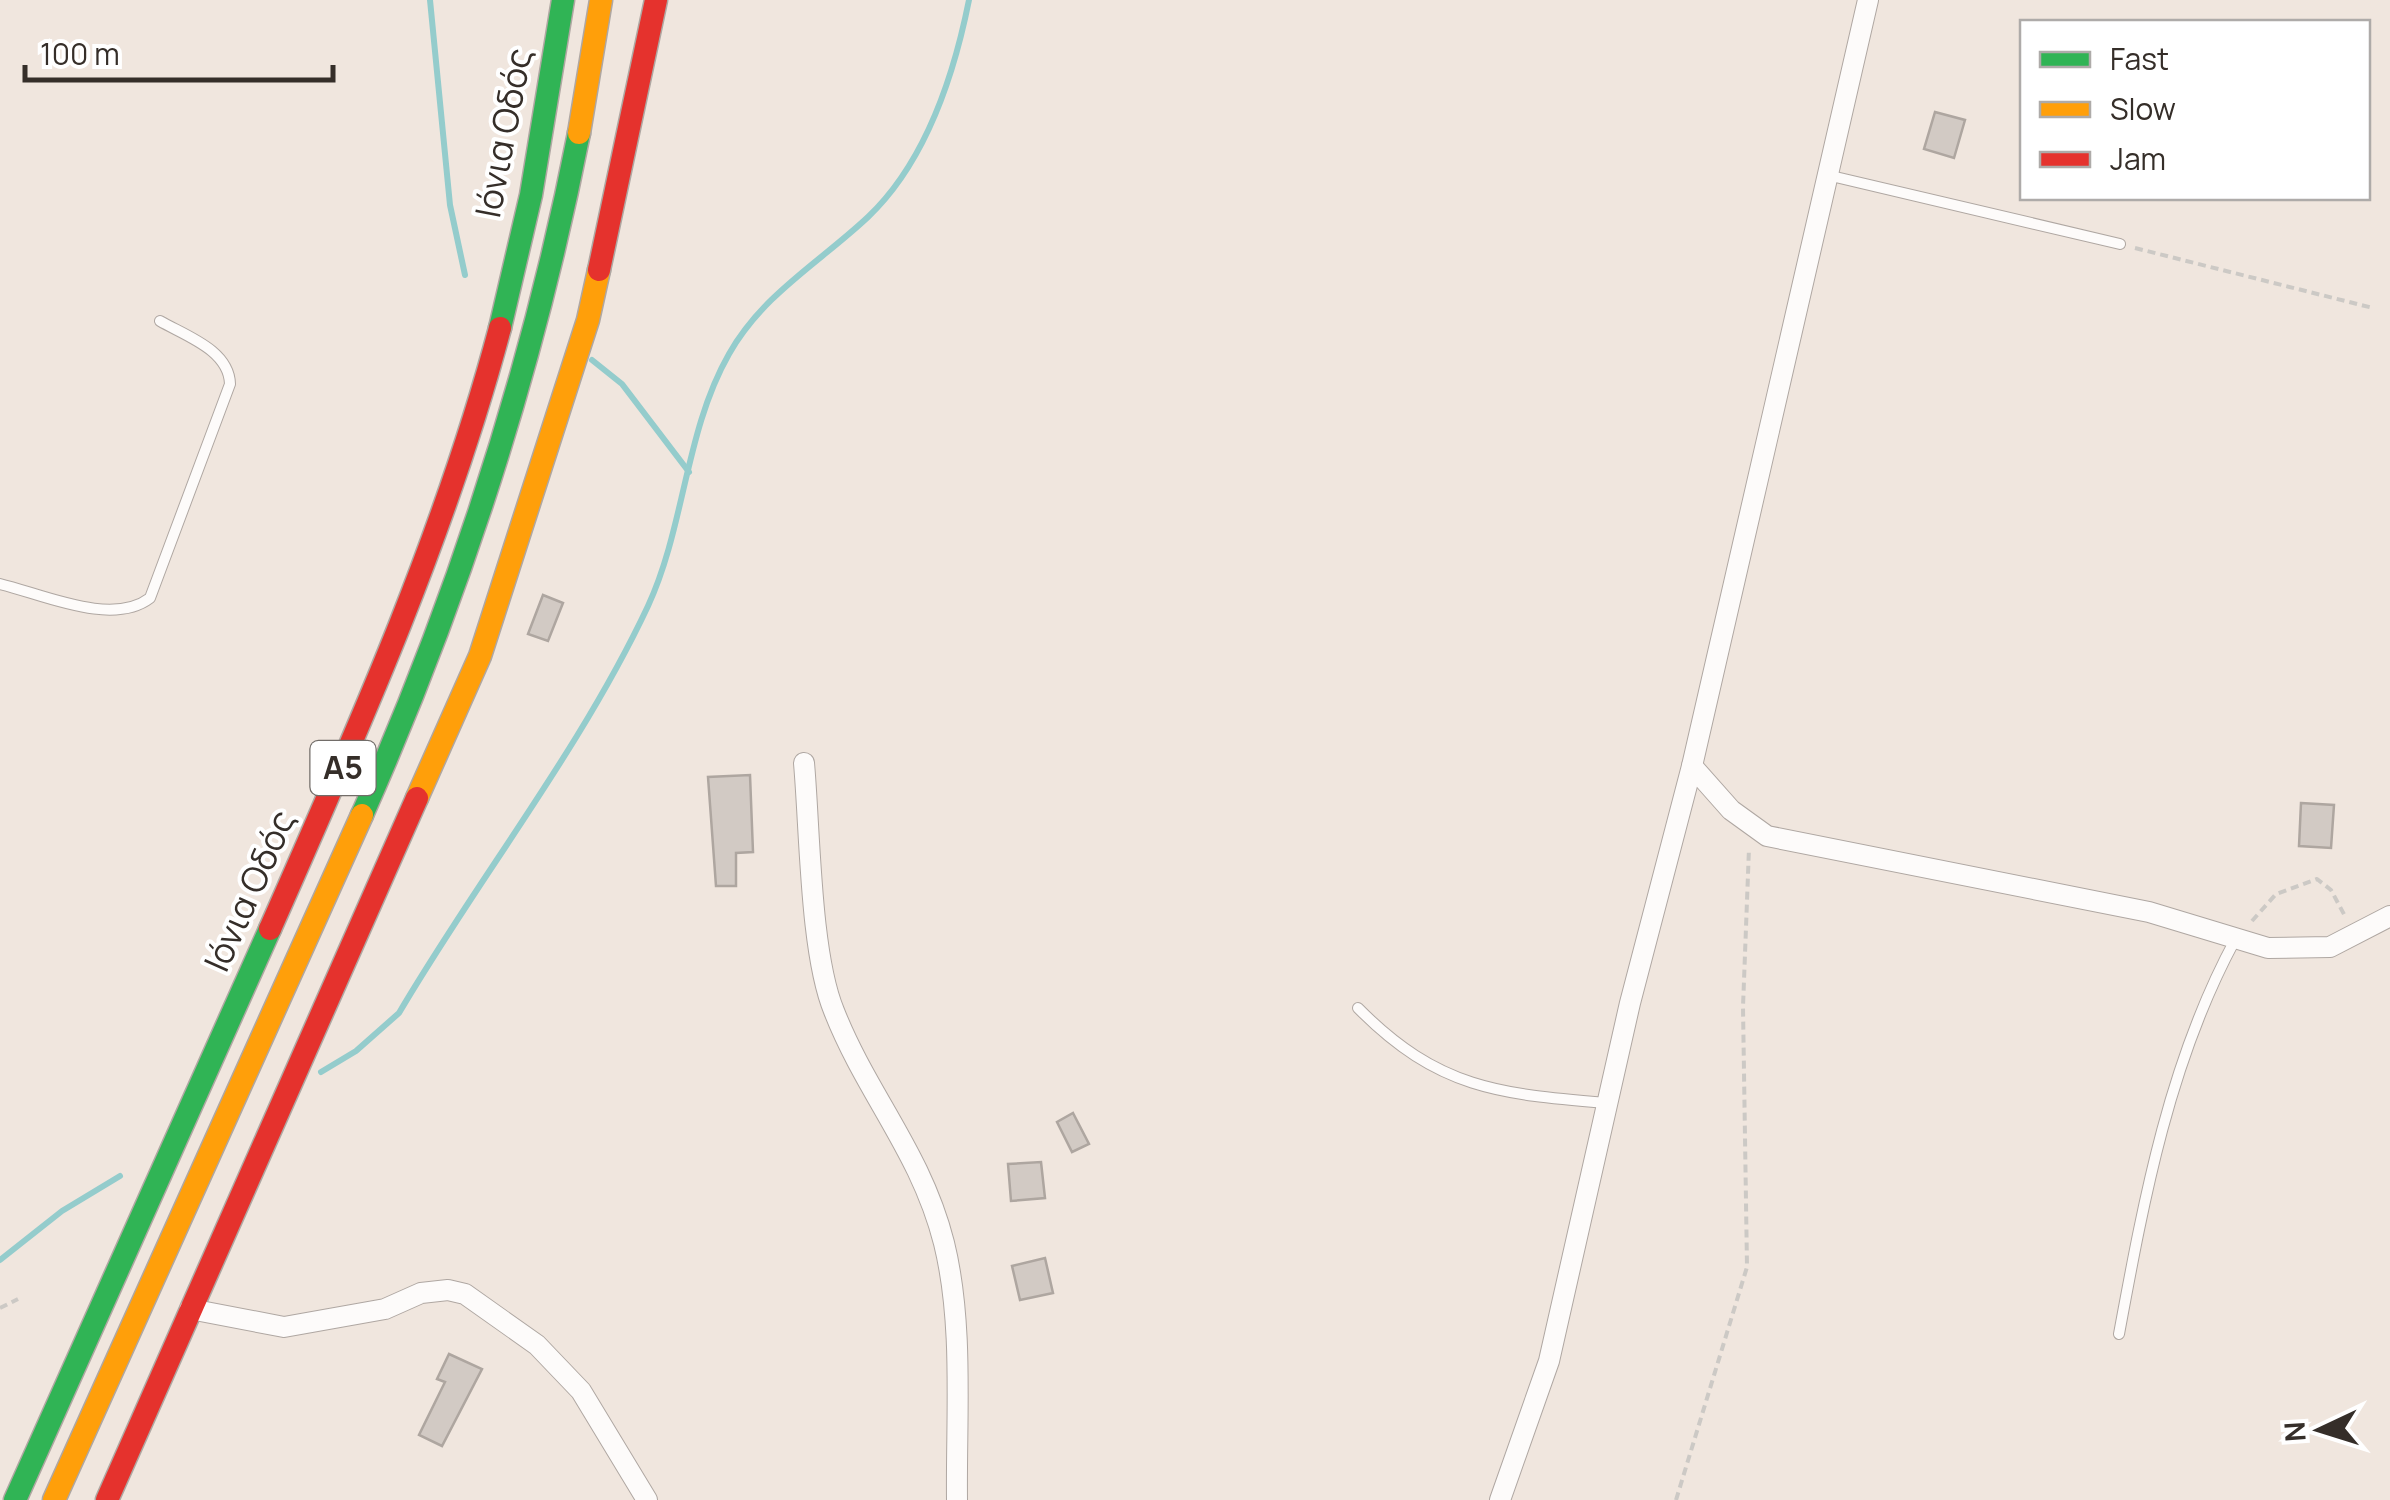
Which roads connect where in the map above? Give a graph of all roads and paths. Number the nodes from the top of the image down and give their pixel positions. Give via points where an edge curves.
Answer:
1 (563, 0) edge
2 (601, 0) edge
3 (656, 0) edge
4 (1868, 0) edge
5 (1826, 174) junction
6 (2120, 244) joint
7 (2373, 308) dead end
8 (160, 321) dead end
9 (0, 584) edge
10 (804, 764) dead end
11 (1692, 766) junction
12 (1752, 829) junction
13 (2390, 916) edge
14 (2356, 936) junction
15 (2236, 940) junction
16 (1358, 1008) dead end
17 (1608, 1103) junction
18 (18, 1299) dead end
19 (0, 1308) edge
20 (190, 1309) junction
21 (2119, 1334) dead end
22 (14, 1500) edge
23 (54, 1500) edge
24 (107, 1500) edge
25 (647, 1500) edge
26 (956, 1500) edge
27 (1500, 1500) edge
28 (1676, 1500) edge

1 - 22 main road, Ιόνια Οδός / Α5 via 485,383 418,578 316,830
2 - 23 main road, Ιόνια Οδός / Α5 via 576,151 542,292 450,596 385,763
3 - 20 main road via 588,320 480,656
4 - 5 street
5 - 6 lane
5 - 11 street
6 - 7 path
8 - 9 lane via 218,355 230,384 150,598 124,610
10 - 26 street via 828,995 930,1193 950,1269
11 - 12 street
11 - 17 street
12 - 15 street via 2149,912
12 - 28 path via 1742,1007 1748,1267
13 - 14 street
14 - 15 street via 2305,948
14 - 15 path via 2331,890 2316,879 2276,894
15 - 21 lane via 2167,1106
16 - 17 lane via 1425,1065 1470,1084
17 - 27 street via 1549,1362
18 - 19 path
20 - 24 main road
20 - 25 street via 284,1327 385,1309 421,1293 465,1294 536,1345 581,1392

